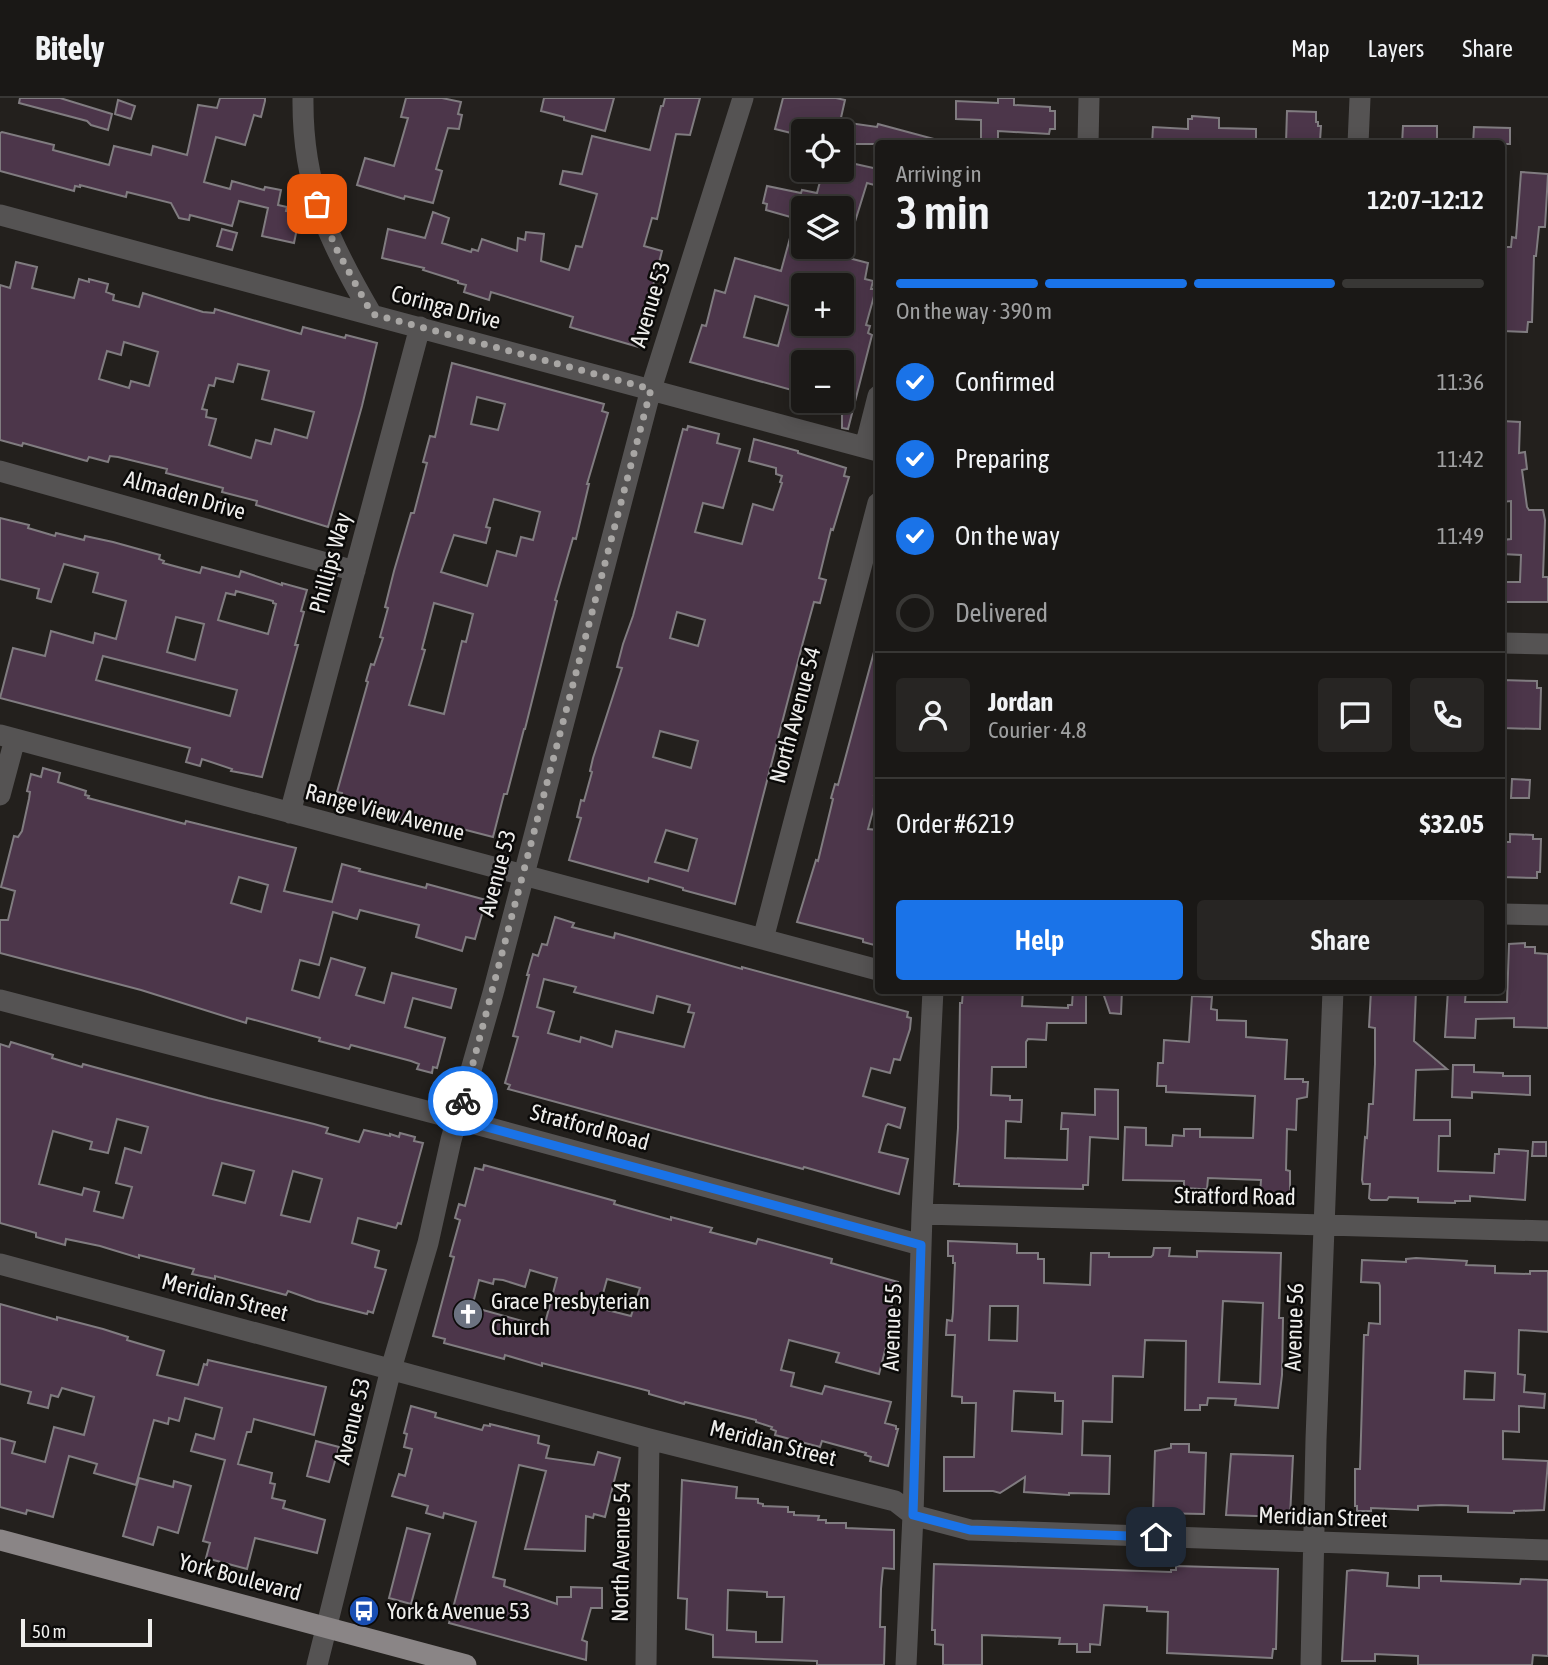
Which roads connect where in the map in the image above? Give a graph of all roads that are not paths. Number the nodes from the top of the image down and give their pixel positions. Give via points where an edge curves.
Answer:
1 (303, 98) edge
2 (743, 98) edge
3 (1089, 98) edge
4 (1360, 98) edge
5 (1088, 140) edge
6 (1358, 140) edge
7 (0, 215) edge
8 (372, 314) junction
9 (420, 327) junction
10 (651, 389) junction
11 (875, 422) edge
12 (872, 449) edge
13 (0, 471) edge
14 (875, 514) edge
15 (355, 571) junction
16 (1505, 643) edge
17 (1548, 644) edge
18 (8, 737) edge
19 (0, 794) edge
20 (290, 813) junction
21 (523, 877) junction
22 (1505, 914) edge
23 (1548, 915) edge
24 (763, 939) junction
25 (875, 969) edge
26 (933, 994) edge
27 (1333, 994) edge
28 (0, 1000) edge
29 (457, 1119) junction
30 (922, 1214) junction
31 (1324, 1224) junction
32 (1548, 1231) edge
33 (921, 1245) junction
34 (0, 1264) edge
35 (391, 1369) junction
36 (649, 1439) junction
37 (913, 1515) junction
38 (0, 1539) edge
39 (1314, 1543) junction
40 (1548, 1550) edge
41 (327, 1628) junction
42 (317, 1665) edge
43 (466, 1665) edge
44 (646, 1665) edge
45 (906, 1665) edge
46 (1311, 1665) edge

1 - 8 street via 303,134 317,204
2 - 10 street, Avenue 53
3 - 5 street
4 - 6 street
7 - 8 street, Coringa Drive
8 - 9 street, Coringa Drive
9 - 10 street, Coringa Drive
9 - 15 street, Phillips Way
10 - 12 street, Coringa Drive
10 - 21 street, Avenue 53
11 - 12 street
13 - 15 street, Almaden Drive
14 - 24 street, North Avenue 54
15 - 20 street, Phillips Way
16 - 17 street
18 - 19 street
18 - 20 street, Range View Avenue
20 - 21 street, Range View Avenue
21 - 24 street, Range View Avenue
21 - 29 street, Avenue 53
22 - 23 street
24 - 25 street, Range View Avenue
26 - 30 street, Avenue 55
27 - 31 street, Avenue 56
28 - 29 street, Stratford Road
29 - 33 street, Stratford Road
29 - 35 street, Avenue 53 via 428,1243
30 - 31 street, Stratford Road
30 - 33 street, Avenue 55
31 - 32 street, Stratford Road
31 - 39 street, Avenue 56
33 - 37 street, Avenue 55
34 - 35 street, Meridian Street
35 - 36 street, Meridian Street
35 - 41 street, Avenue 53
36 - 37 street, Meridian Street via 895,1502
36 - 44 street, North Avenue 54
37 - 39 street, Meridian Street via 970,1530
37 - 45 street, Avenue 55
38 - 41 main road, York Boulevard
39 - 40 street, Meridian Street
39 - 46 street, Avenue 56
41 - 42 street, Avenue 53
41 - 43 main road, York Boulevard

